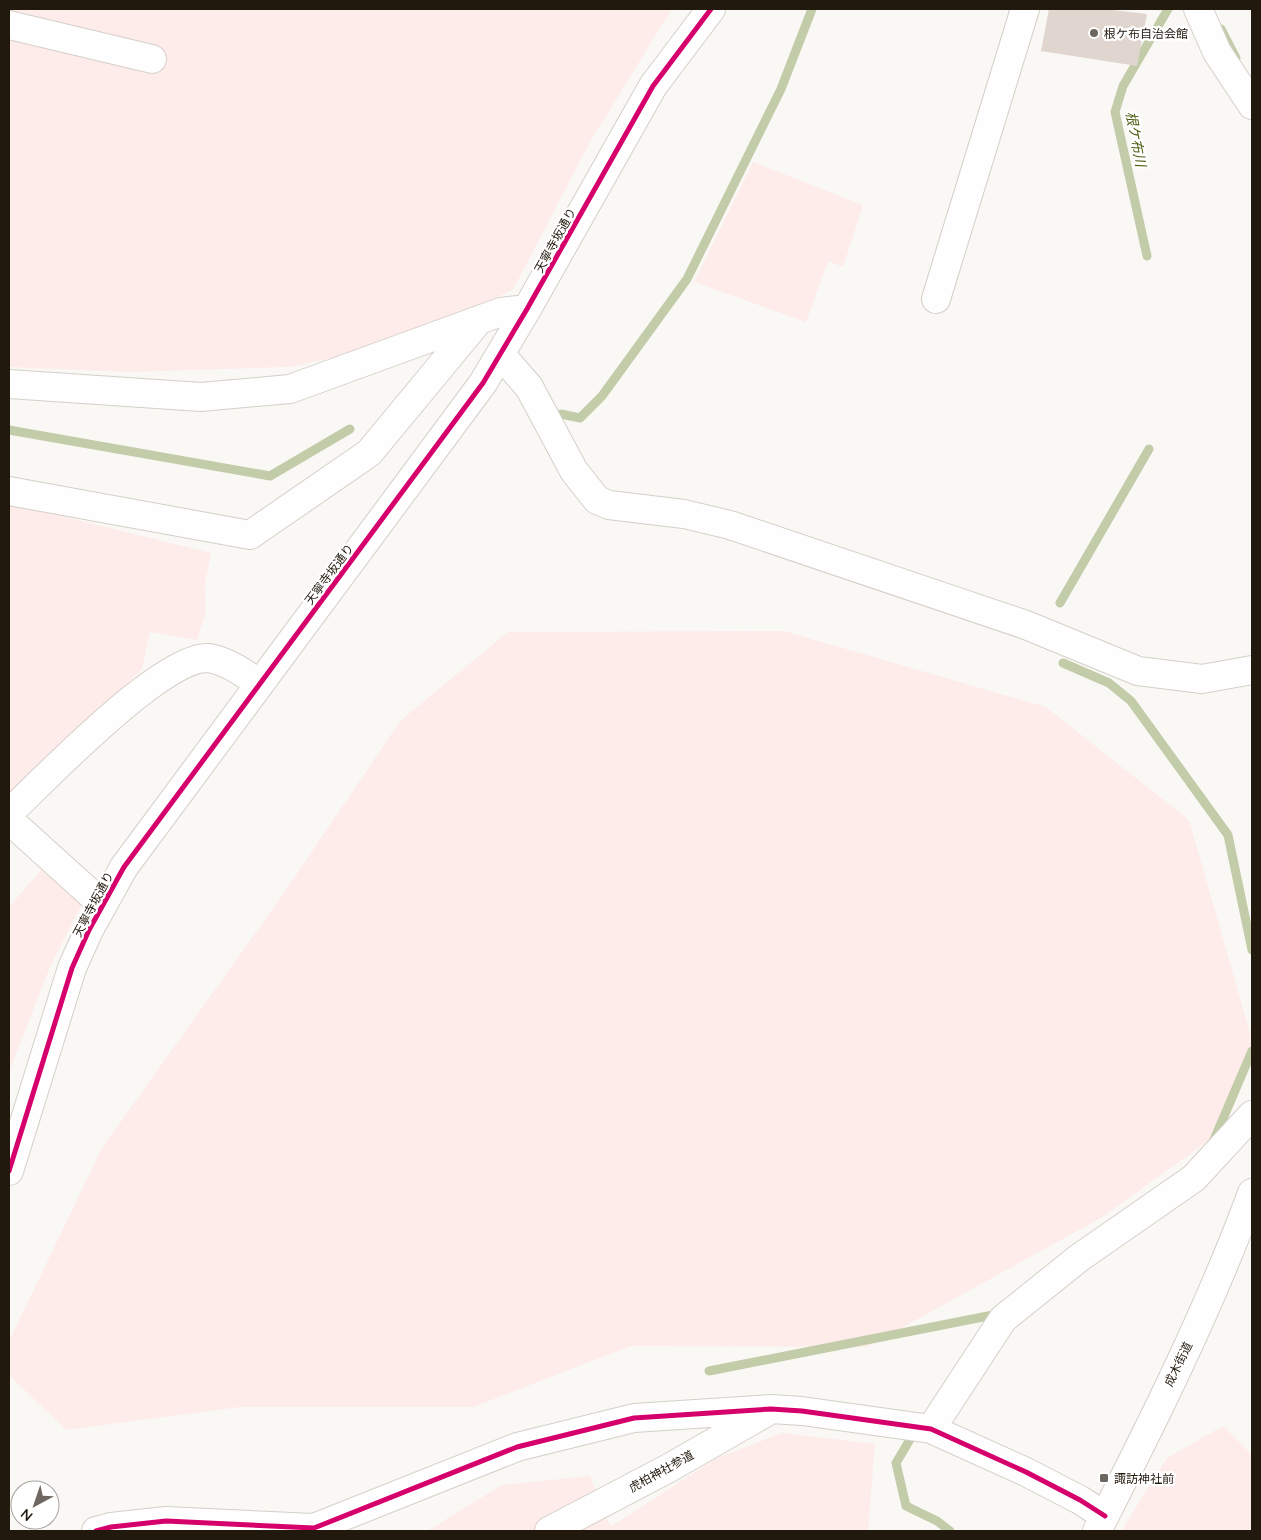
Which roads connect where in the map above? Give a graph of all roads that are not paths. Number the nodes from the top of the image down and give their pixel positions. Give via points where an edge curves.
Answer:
1 (711, 9) edge
2 (1025, 9) edge
3 (1198, 9) edge
4 (9, 25) edge
5 (152, 59) dead end
6 (1252, 105) edge
7 (936, 299) dead end
8 (527, 309) junction
9 (479, 320) junction
10 (501, 355) junction
11 (9, 384) edge
12 (9, 491) edge
13 (1252, 670) edge
14 (259, 684) junction
15 (9, 813) edge
16 (9, 820) edge
17 (103, 905) junction
18 (1252, 1116) edge
19 (9, 1171) edge
20 (1252, 1193) edge
21 (771, 1409) junction
22 (931, 1429) junction
23 (1101, 1524) edge
24 (96, 1531) edge
25 (550, 1531) edge

1 - 8 street, 天寧寺坂通り via 653,86
2 - 7 street
3 - 6 street via 1217,52
4 - 5 street
8 - 9 street via 501,312
8 - 10 street, 天寧寺坂通り
9 - 11 street via 290,388 201,397
9 - 12 street via 369,453 250,535
10 - 13 street via 528,387 574,471 597,500 730,525 1026,625 1138,671 1202,679
10 - 14 street, 天寧寺坂通り
14 - 15 street via 247,674 208,658 165,674 96,731
14 - 17 street, 天寧寺坂通り via 124,866
16 - 17 street
17 - 19 street, 天寧寺坂通り via 72,968
18 - 22 street via 1194,1178 1079,1258 1003,1319
20 - 23 street, 成木街道 via 1208,1303
21 - 22 street
21 - 24 street via 634,1418 517,1447 314,1528 166,1522
21 - 25 street, 虎柏神社参道
22 - 23 street via 1080,1500

